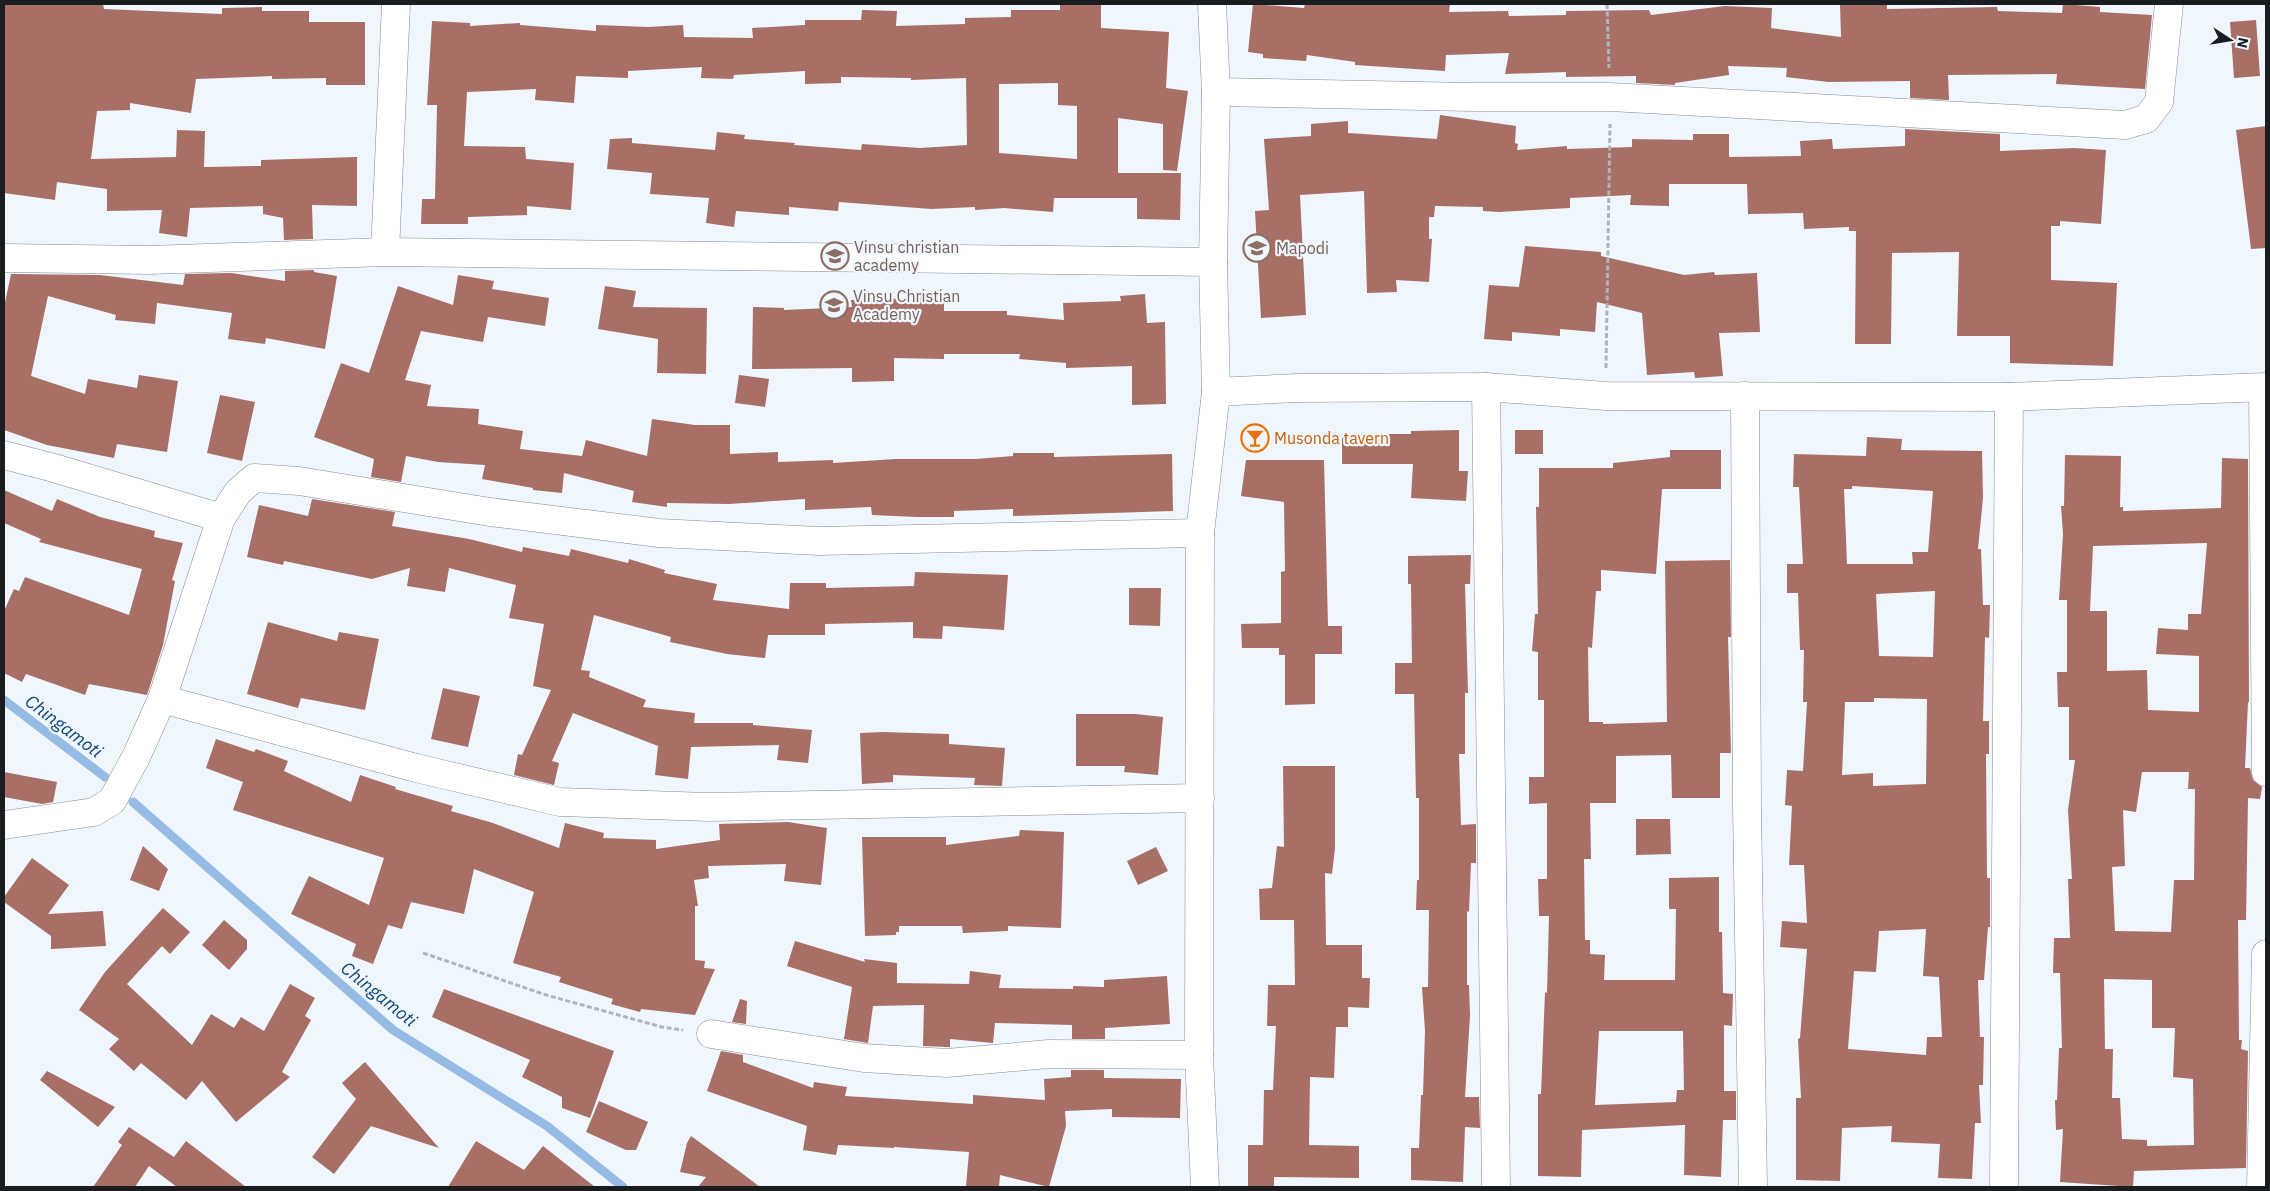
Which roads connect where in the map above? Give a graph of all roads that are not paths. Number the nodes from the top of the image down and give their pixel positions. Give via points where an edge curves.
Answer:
1 (396, 4) edge
2 (1212, 4) edge
3 (2169, 4) edge
4 (1216, 92) junction
5 (385, 252) junction
6 (4, 258) edge
7 (1213, 262) junction
8 (1486, 387) junction
9 (2264, 388) edge
10 (1216, 392) junction
11 (1745, 396) junction
12 (2009, 397) junction
13 (4, 455) edge
14 (221, 518) junction
15 (1200, 533) junction
16 (162, 698) junction
17 (2266, 772) edge
18 (1200, 798) junction
19 (4, 826) edge
20 (2266, 954) edge
21 (711, 1034) road end
22 (1199, 1055) junction
23 (1204, 1187) edge
24 (1496, 1187) edge
25 (1754, 1187) edge
26 (2004, 1187) edge
27 (2261, 1187) edge

1 - 5 street
2 - 4 street
3 - 4 street via 2159,102 2146,119 2125,125 1610,97
4 - 7 street
5 - 6 street via 149,260
5 - 7 street
7 - 10 street
8 - 10 street
8 - 11 street via 1606,396
8 - 24 street
9 - 12 street
9 - 17 street
10 - 15 street
11 - 12 street
11 - 25 street via 1747,796
12 - 26 street
13 - 14 street
14 - 15 street via 238,492 254,478 299,481 490,512 659,533 819,541
14 - 16 street
15 - 18 street
16 - 18 street via 416,768 560,802 708,807
16 - 19 street via 112,801 94,812
18 - 22 street
20 - 27 street
21 - 22 street via 864,1058 948,1063 1050,1054
22 - 23 street

